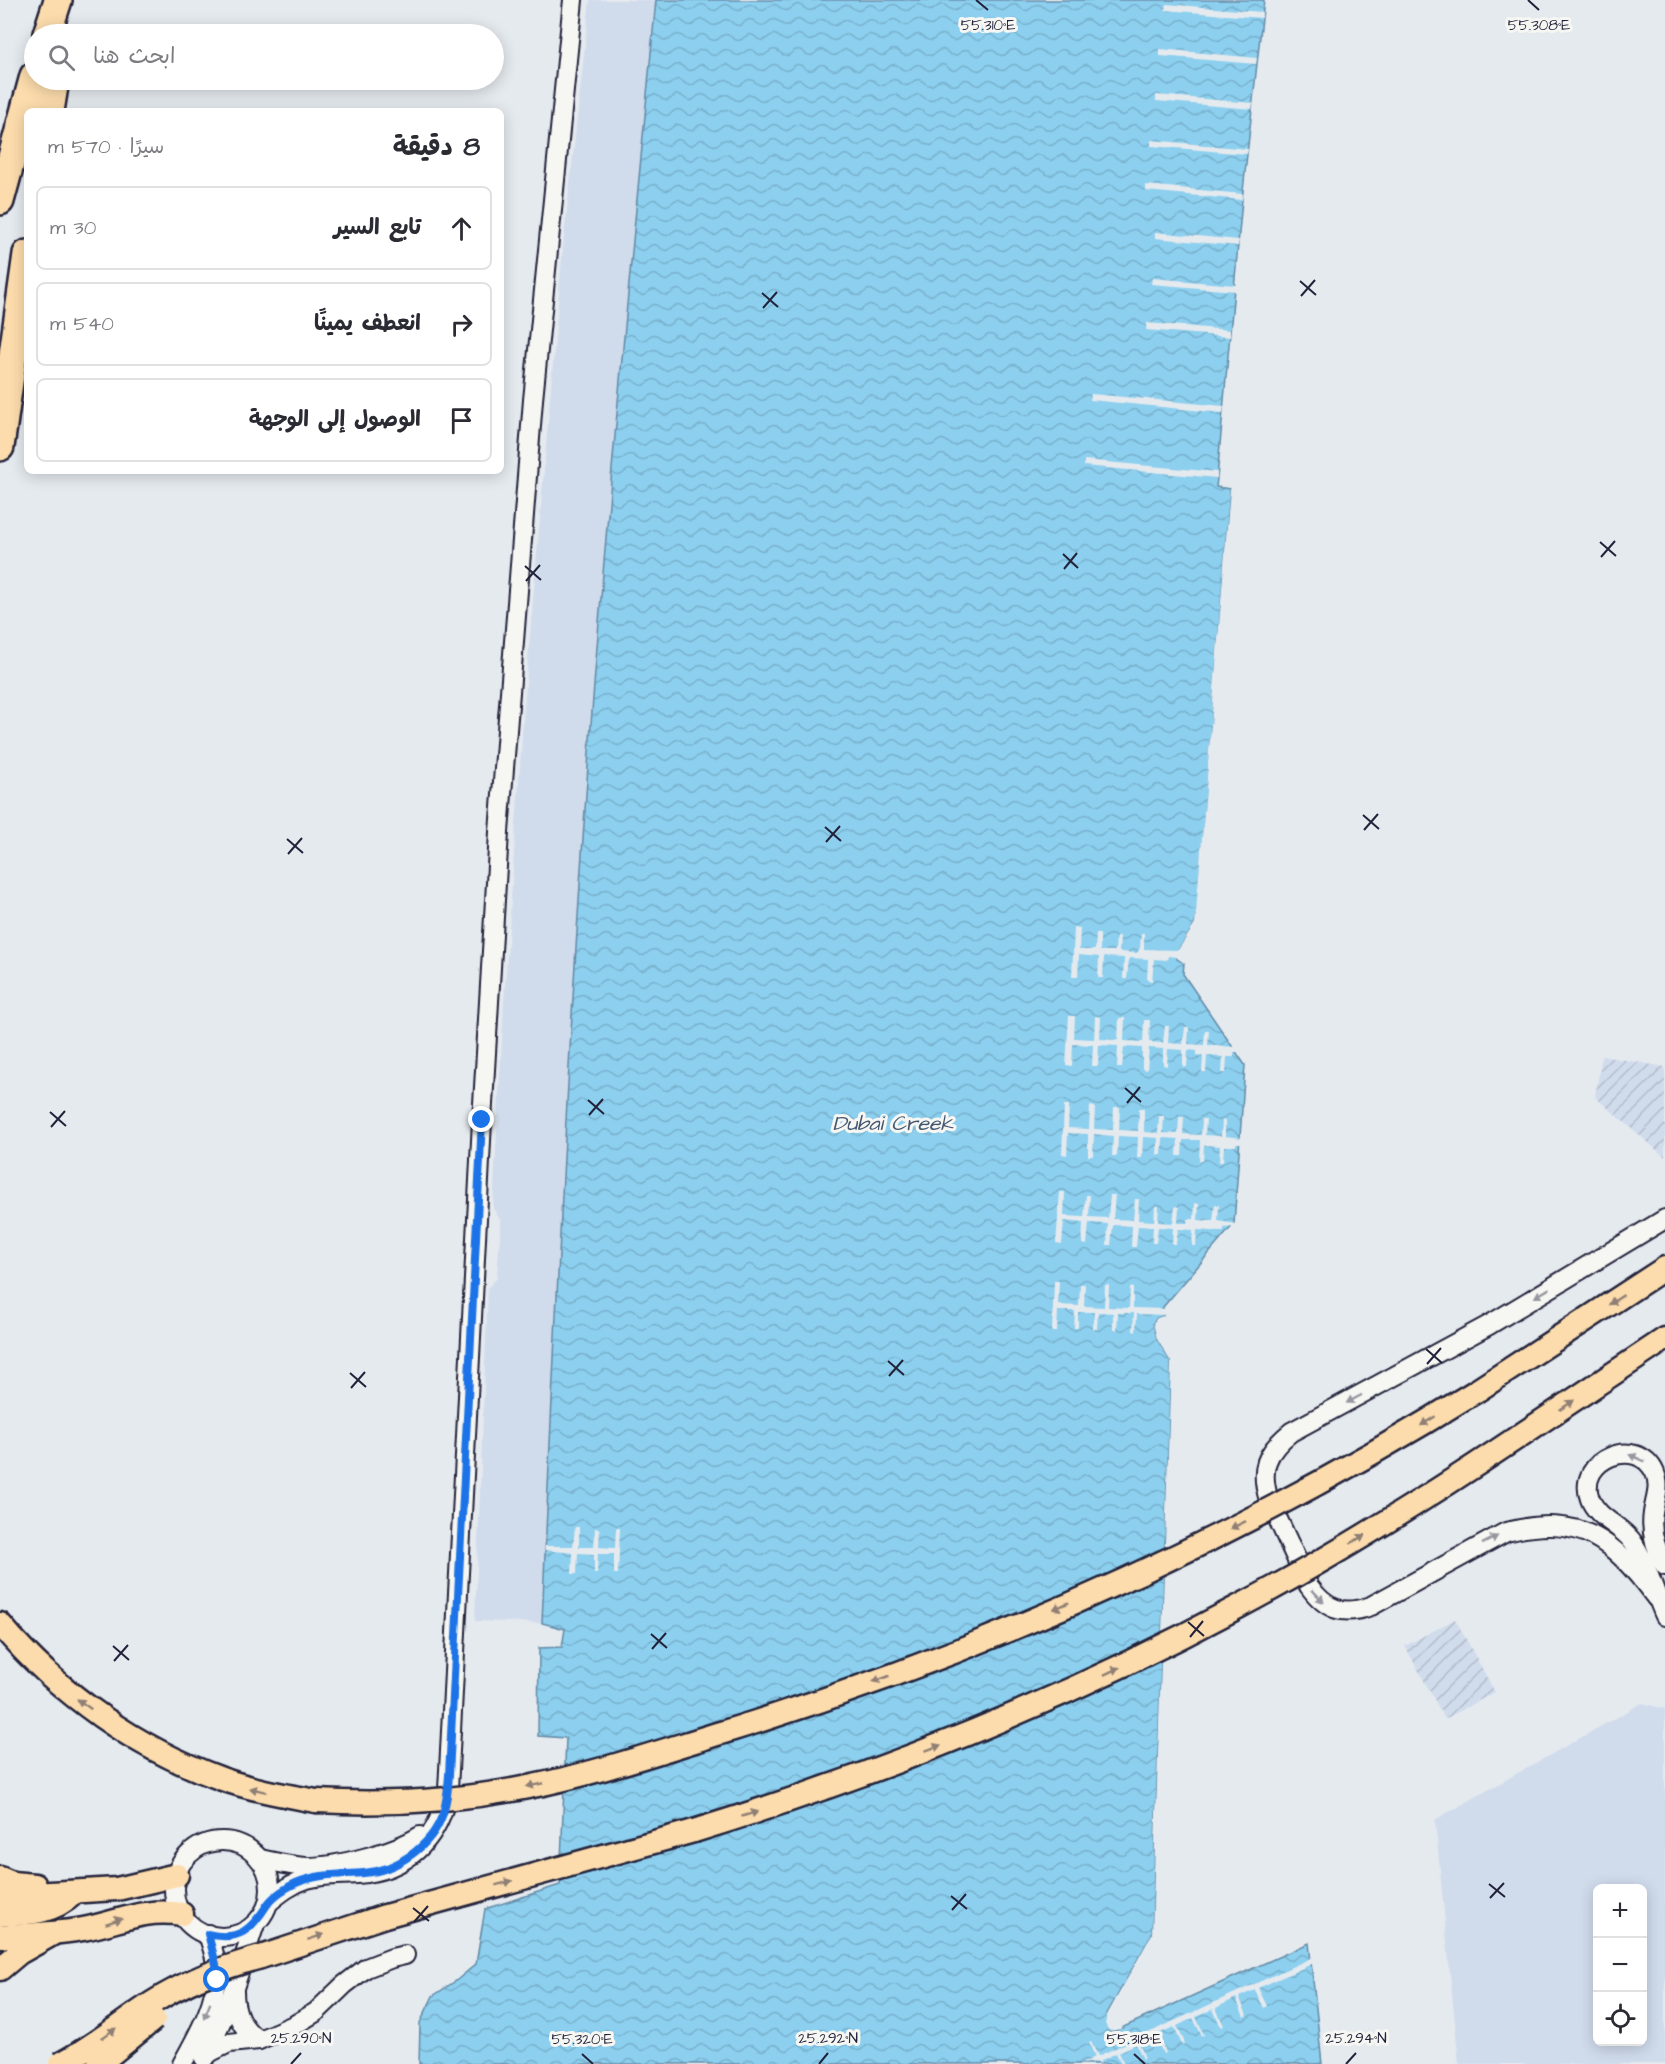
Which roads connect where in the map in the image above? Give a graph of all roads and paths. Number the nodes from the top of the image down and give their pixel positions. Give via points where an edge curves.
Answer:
1 (58, 0) edge
2 (70, 0) edge
3 (573, 0) edge
4 (50, 24) edge
5 (65, 24) edge
6 (30, 90) edge
7 (53, 90) edge
8 (25, 108) edge
9 (50, 108) edge
10 (24, 113) edge
11 (0, 201) edge
12 (24, 275) edge
13 (0, 447) edge
14 (1665, 1219) edge
15 (1665, 1268) edge
16 (1665, 1339) edge
17 (1665, 1566) edge
18 (1656, 1598) junction
19 (1665, 1616) edge
20 (0, 1624) edge
21 (442, 1817) junction
22 (257, 1856) junction
23 (177, 1875) junction
24 (0, 1878) edge
25 (74, 1893) junction
26 (0, 1896) edge
27 (268, 1904) junction
28 (182, 1914) junction
29 (0, 1915) edge
30 (255, 1924) junction
31 (57, 1932) junction
32 (208, 1934) junction
33 (0, 1937) edge
34 (405, 1955) dead end
35 (261, 1957) junction
36 (0, 1969) edge
37 (235, 1983) junction
38 (259, 2040) junction
39 (203, 2061) edge
40 (60, 2064) edge
41 (99, 2064) edge
42 (182, 2064) edge

1 - 4 highway
2 - 5 highway
3 - 21 street via 533,400 500,810 449,1775
6 - 8 highway
7 - 9 highway
10 - 11 highway
12 - 13 highway
14 -> 18 street via 1479,1330 1291,1432 1269,1455 1264,1470 1269,1500 1309,1586 1329,1607 1357,1611 1371,1606 1506,1533 1552,1525 1576,1529 1617,1551
15 -> 20 main road, bridge via 1400,1439 1320,1484 1154,1566 857,1688 627,1762 530,1787 429,1801 316,1801 234,1783 157,1749 106,1719 31,1659
35 -> 16 main road, bridge via 385,1916 694,1831 808,1795 1002,1720 1121,1666 1296,1576 1408,1509
17 -> 18 street via 1652,1529 1658,1486 1654,1472 1645,1460 1632,1454 1617,1453 1604,1459 1593,1470 1588,1484 1590,1498 1597,1511 1634,1544
18 - 19 street
21 - 22 street via 411,1841 375,1854 317,1866 297,1866
21 - 27 street via 429,1839 388,1868 364,1874 318,1876 286,1888
22 - 23 street via 228,1841 209,1843 189,1856
22 - 27 street via 270,1885
23 - 25 main road via 138,1886
23 - 28 street via 176,1899
24 - 25 main road via 12,1883 58,1886
25 - 26 main road
25 - 29 main road via 45,1911
27 - 30 street
31 -> 28 main road via 139,1914
28 - 32 street via 193,1927
30 - 32 street via 232,1936
30 - 37 street
31 - 33 main road
31 - 36 main road via 19,1953
32 -> 42 street via 217,1980 205,2017
34 - 38 street via 366,1968 316,2012
40 -> 35 main road, bridge via 168,1993 223,1968
35 - 41 main road, bridge via 181,2001
37 - 38 street via 238,2016
37 - 39 street
38 - 39 street via 229,2043

